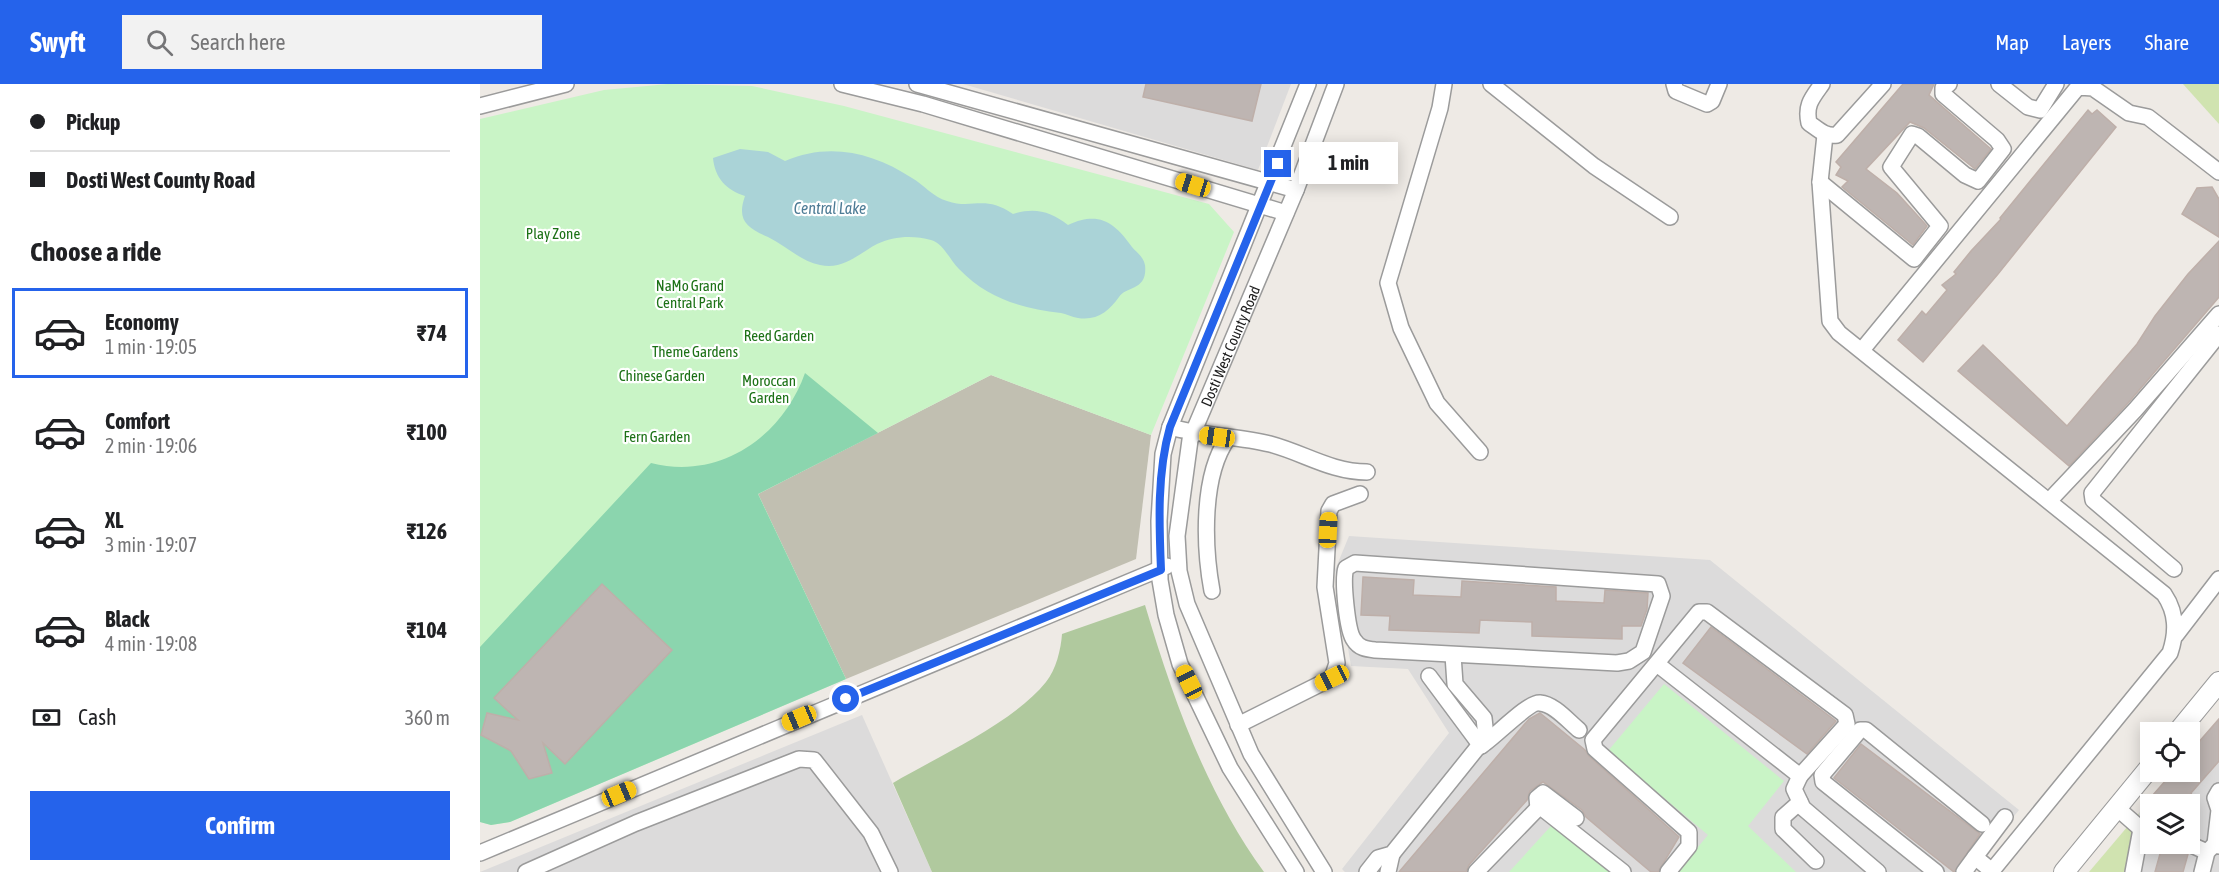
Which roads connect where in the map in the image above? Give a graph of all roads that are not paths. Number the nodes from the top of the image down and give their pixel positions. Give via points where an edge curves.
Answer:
1 (566, 84) edge
2 (842, 84) edge
3 (1308, 84) edge
4 (1336, 84) edge
5 (1444, 84) edge
6 (1491, 84) edge
7 (1674, 84) edge
8 (1719, 84) edge
9 (1822, 84) edge
10 (1883, 84) edge
11 (1949, 84) edge
12 (1999, 84) edge
13 (2056, 84) edge
14 (923, 85) edge
15 (923, 104) junction
16 (480, 106) edge
17 (1825, 135) junction
18 (2219, 172) edge
19 (1820, 182) junction
20 (1270, 183) junction
21 (1296, 190) junction
22 (1261, 206) junction
23 (1286, 213) junction
24 (1670, 217) dead end
25 (2219, 314) edge
26 (2219, 334) edge
27 (1862, 350) junction
28 (1170, 427) junction
29 (1193, 433) junction
30 (1228, 438) junction
31 (1480, 452) dead end
32 (1367, 472) dead end
33 (1360, 494) dead end
34 (2050, 500) junction
35 (2115, 521) junction
36 (2098, 540) junction
37 (1178, 559) junction
38 (2174, 569) dead end
39 (1161, 570) junction
40 (2219, 579) edge
41 (1212, 591) dead end
42 (2176, 635) junction
43 (1453, 655) junction
44 (1657, 664) junction
45 (1429, 676) dead end
46 (2219, 682) edge
47 (2186, 722) edge
48 (1238, 725) junction
49 (1579, 730) dead end
50 (1481, 746) junction
51 (1800, 776) junction
52 (2140, 780) edge
53 (2219, 791) edge
54 (1800, 802) junction
55 (1538, 808) junction
56 (2117, 808) junction
57 (2005, 816) dead end
58 (1576, 818) dead end
59 (1982, 824) dead end
60 (2140, 824) edge
61 (2214, 847) edge
62 (2140, 848) edge
63 (481, 850) edge
64 (1392, 854) junction
65 (1975, 857) junction
66 (1816, 861) dead end
67 (526, 872) edge
68 (890, 872) edge
69 (1296, 872) edge
70 (1324, 872) edge
71 (1367, 872) edge
72 (1388, 872) edge
73 (1476, 872) edge
74 (1623, 872) edge
75 (1668, 872) edge
76 (1878, 872) edge
77 (1936, 872) edge
78 (1964, 872) edge
79 (1992, 872) edge
80 (2064, 872) edge
81 (2133, 872) edge
82 (2202, 872) edge

1 - 16 street
2 - 15 street
3 - 20 street, Dosti West County Road
4 - 21 street, Dosti West County Road
5 - 31 street via 1388,283 1401,328 1437,403
6 - 24 street via 1594,166
7 - 8 street via 1676,91 1707,104
9 - 17 street via 1807,106 1807,113 1809,123
10 - 17 street via 1838,135
11 - 19 street via 1943,88 1943,94 2003,149 1978,181 1912,134 1891,167 1940,226 1914,259
12 - 13 street via 2028,107 2040,110
14 - 15 street
14 - 20 street
15 - 22 street
17 - 19 street
18 - 27 street via 2148,117 2129,112 2093,88 2078,87
19 - 27 street via 1830,321
20 - 21 street
20 - 22 street, Dosti West County Road
21 - 23 street, Dosti West County Road
22 - 23 street
22 - 28 street, Dosti West County Road
23 - 29 street, Dosti West County Road
25 - 34 street
26 - 35 street via 2092,493 2092,500
27 - 34 street
28 - 29 street
28 - 39 street, Dosti West County Road via 1162,454
29 - 30 street
29 - 37 street, Dosti West County Road via 1177,536
30 - 32 street via 1272,444 1325,466
30 - 41 street via 1210,485 1206,547
33 - 48 street via 1333,504 1329,511 1325,594 1337,663 1332,678
34 - 36 street
35 - 36 street
35 - 38 street
36 - 42 street via 2164,594 2173,611
37 - 39 street
37 - 48 street, Dosti West County Road via 1186,604
39 - 63 street
39 - 69 street, Dosti West County Road via 1166,615 1180,664 1230,768
40 - 42 street
42 - 79 street via 2170,653
43 - 43 street via 1360,647 1351,636 1346,568 1355,563 1658,584 1662,596 1643,652 1629,661
43 - 50 street via 1455,684 1484,718 1486,737
44 - 51 street
44 - 51 street via 1700,612 1707,612 1845,715 1846,724
44 - 75 street via 1593,740 1595,748 1689,832 1689,846
45 - 50 street
46 - 47 street
48 - 70 street, Dosti West County Road via 1251,754
49 - 50 street via 1540,703 1530,705
50 - 64 street
51 - 54 street via 1794,789
52 - 56 street
53 - 61 street via 2215,798 2219,810
54 - 66 street via 1783,817 1783,829
54 - 76 street
55 - 58 street via 1537,798 1543,793
55 - 73 street
55 - 74 street
56 - 60 street
56 - 80 street
57 - 65 street
59 - 77 street via 1866,730 1860,730 1822,776 1823,782
61 - 82 street
62 - 81 street
64 - 71 street via 1378,858
64 - 72 street
65 - 78 street
65 - 79 street
67 - 68 street via 636,823 799,759 814,760 871,833

